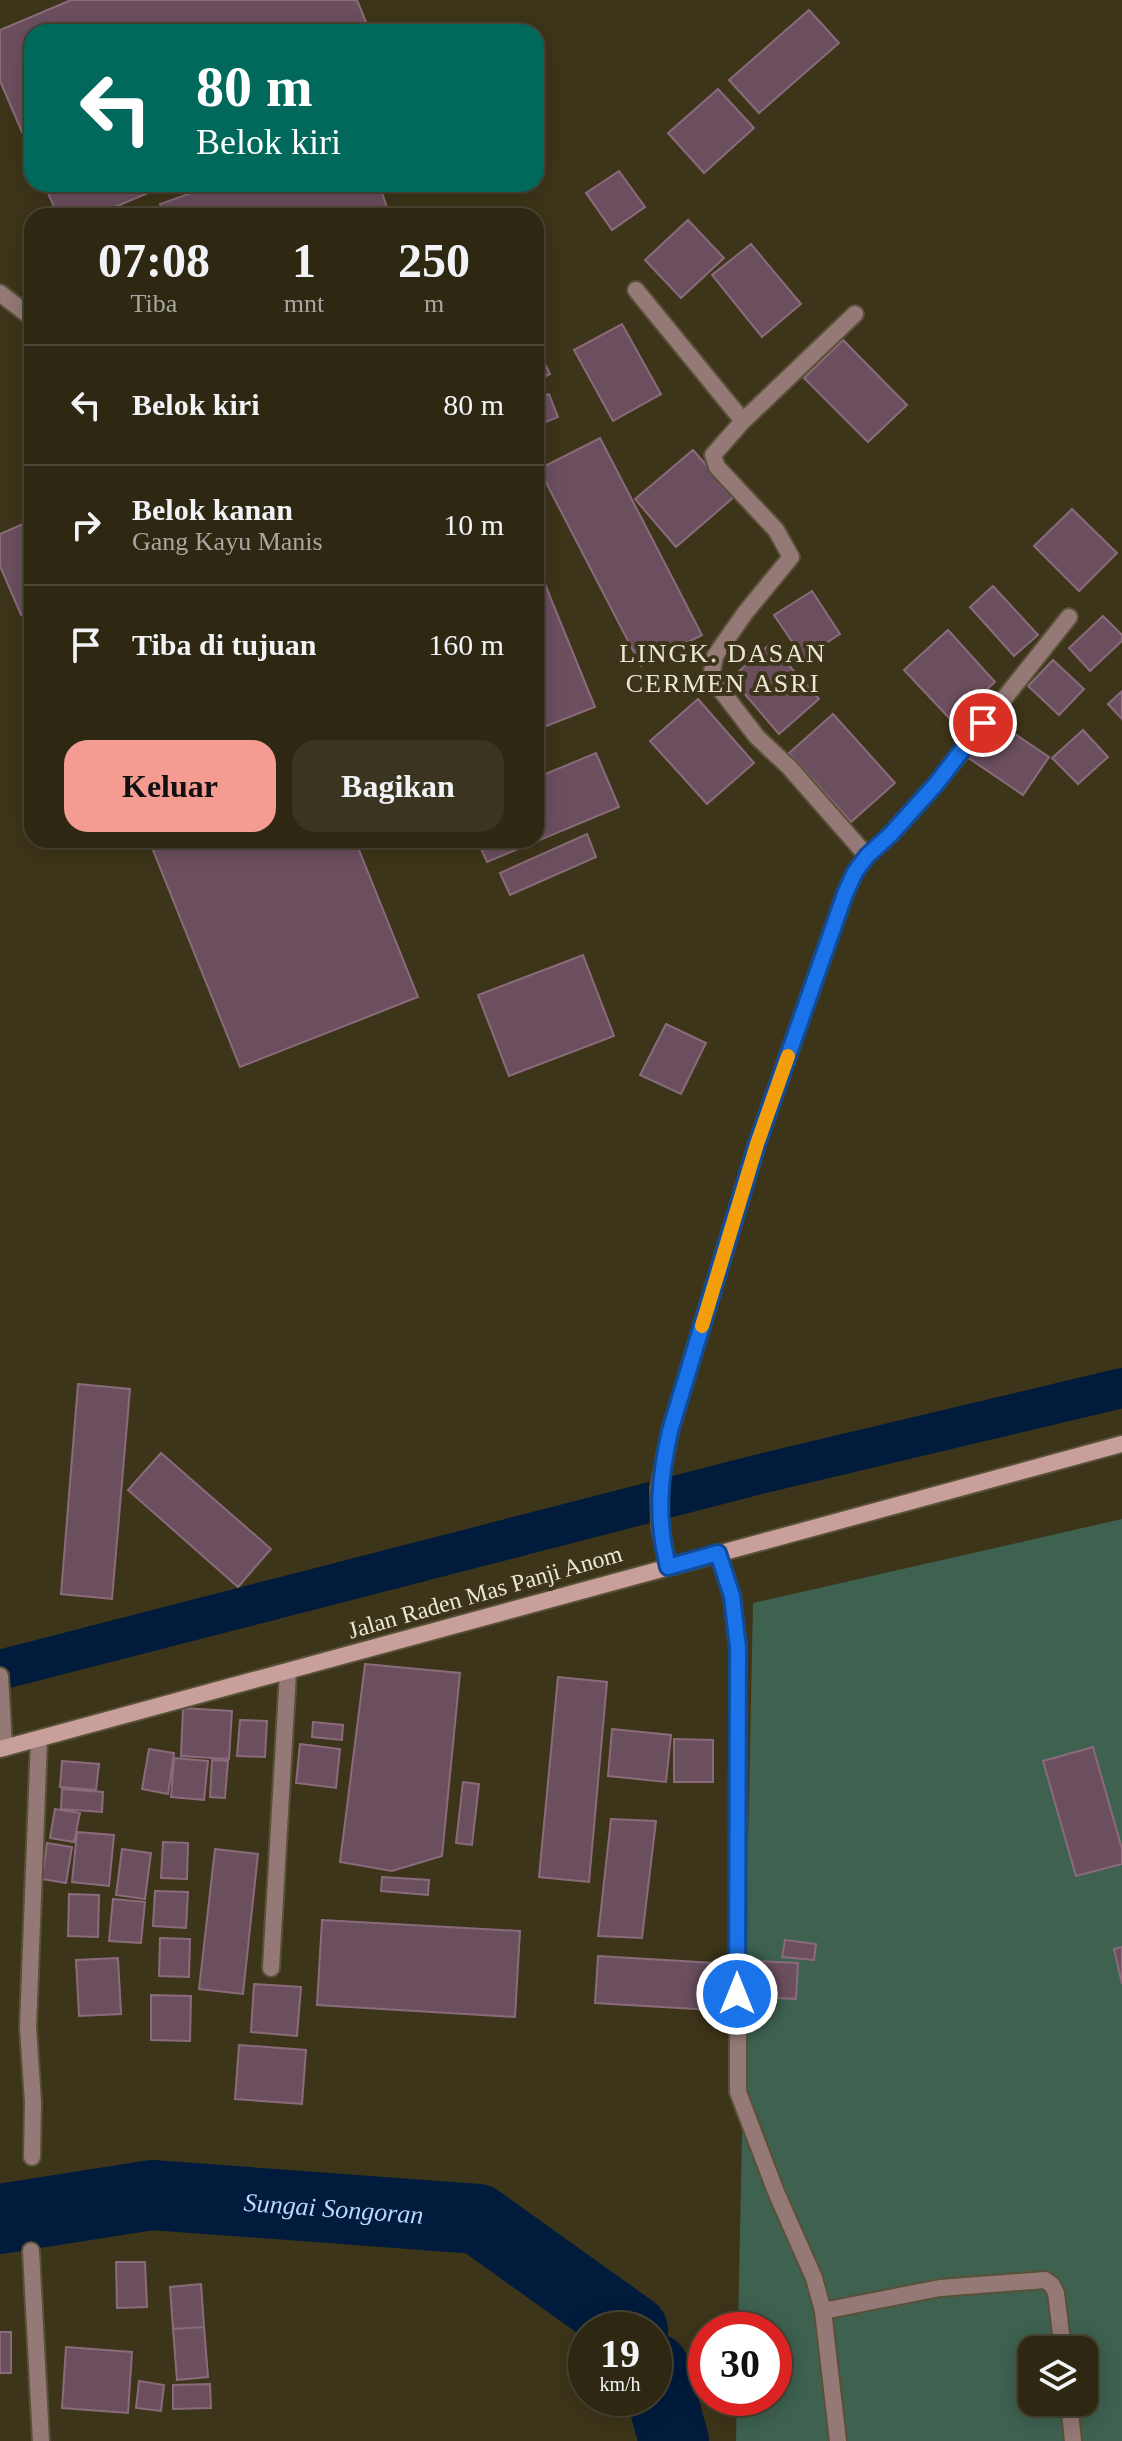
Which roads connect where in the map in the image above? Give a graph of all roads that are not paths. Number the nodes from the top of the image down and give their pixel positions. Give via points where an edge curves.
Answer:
1 (636, 290) dead end
2 (0, 293) edge
3 (24, 312) edge
4 (855, 314) dead end
5 (743, 421) junction
6 (1069, 617) dead end
7 (867, 856) junction
8 (1122, 1444) edge
9 (718, 1553) junction
10 (668, 1567) junction
11 (288, 1672) junction
12 (0, 1676) edge
13 (39, 1739) junction
14 (2, 1749) edge
15 (271, 1968) dead end
16 (32, 2157) dead end
17 (31, 2251) dead end
18 (823, 2311) junction
19 (1061, 2336) edge
20 (1070, 2416) edge
21 (41, 2441) edge
22 (838, 2441) edge
23 (1073, 2441) edge

1 - 5 street
2 - 3 street
4 - 5 street
5 - 7 street via 718,448 714,461 776,530 791,557 715,656 712,672 757,737
6 - 7 street via 936,784
7 - 10 street via 845,894 757,1144 670,1431 659,1488
8 - 9 street, Jalan Raden Mas Panji Anom
9 - 10 street, Jalan Raden Mas Panji Anom
9 - 18 street via 732,1596 738,1648 738,2092
10 - 11 street, Jalan Raden Mas Panji Anom
11 - 13 street, Jalan Raden Mas Panji Anom
11 - 15 street
12 - 14 street
13 - 14 street, Jalan Raden Mas Panji Anom
13 - 16 street via 28,2027
17 - 21 street
18 - 19 street via 940,2288 1045,2280 1056,2293
18 - 22 street
20 - 23 street

